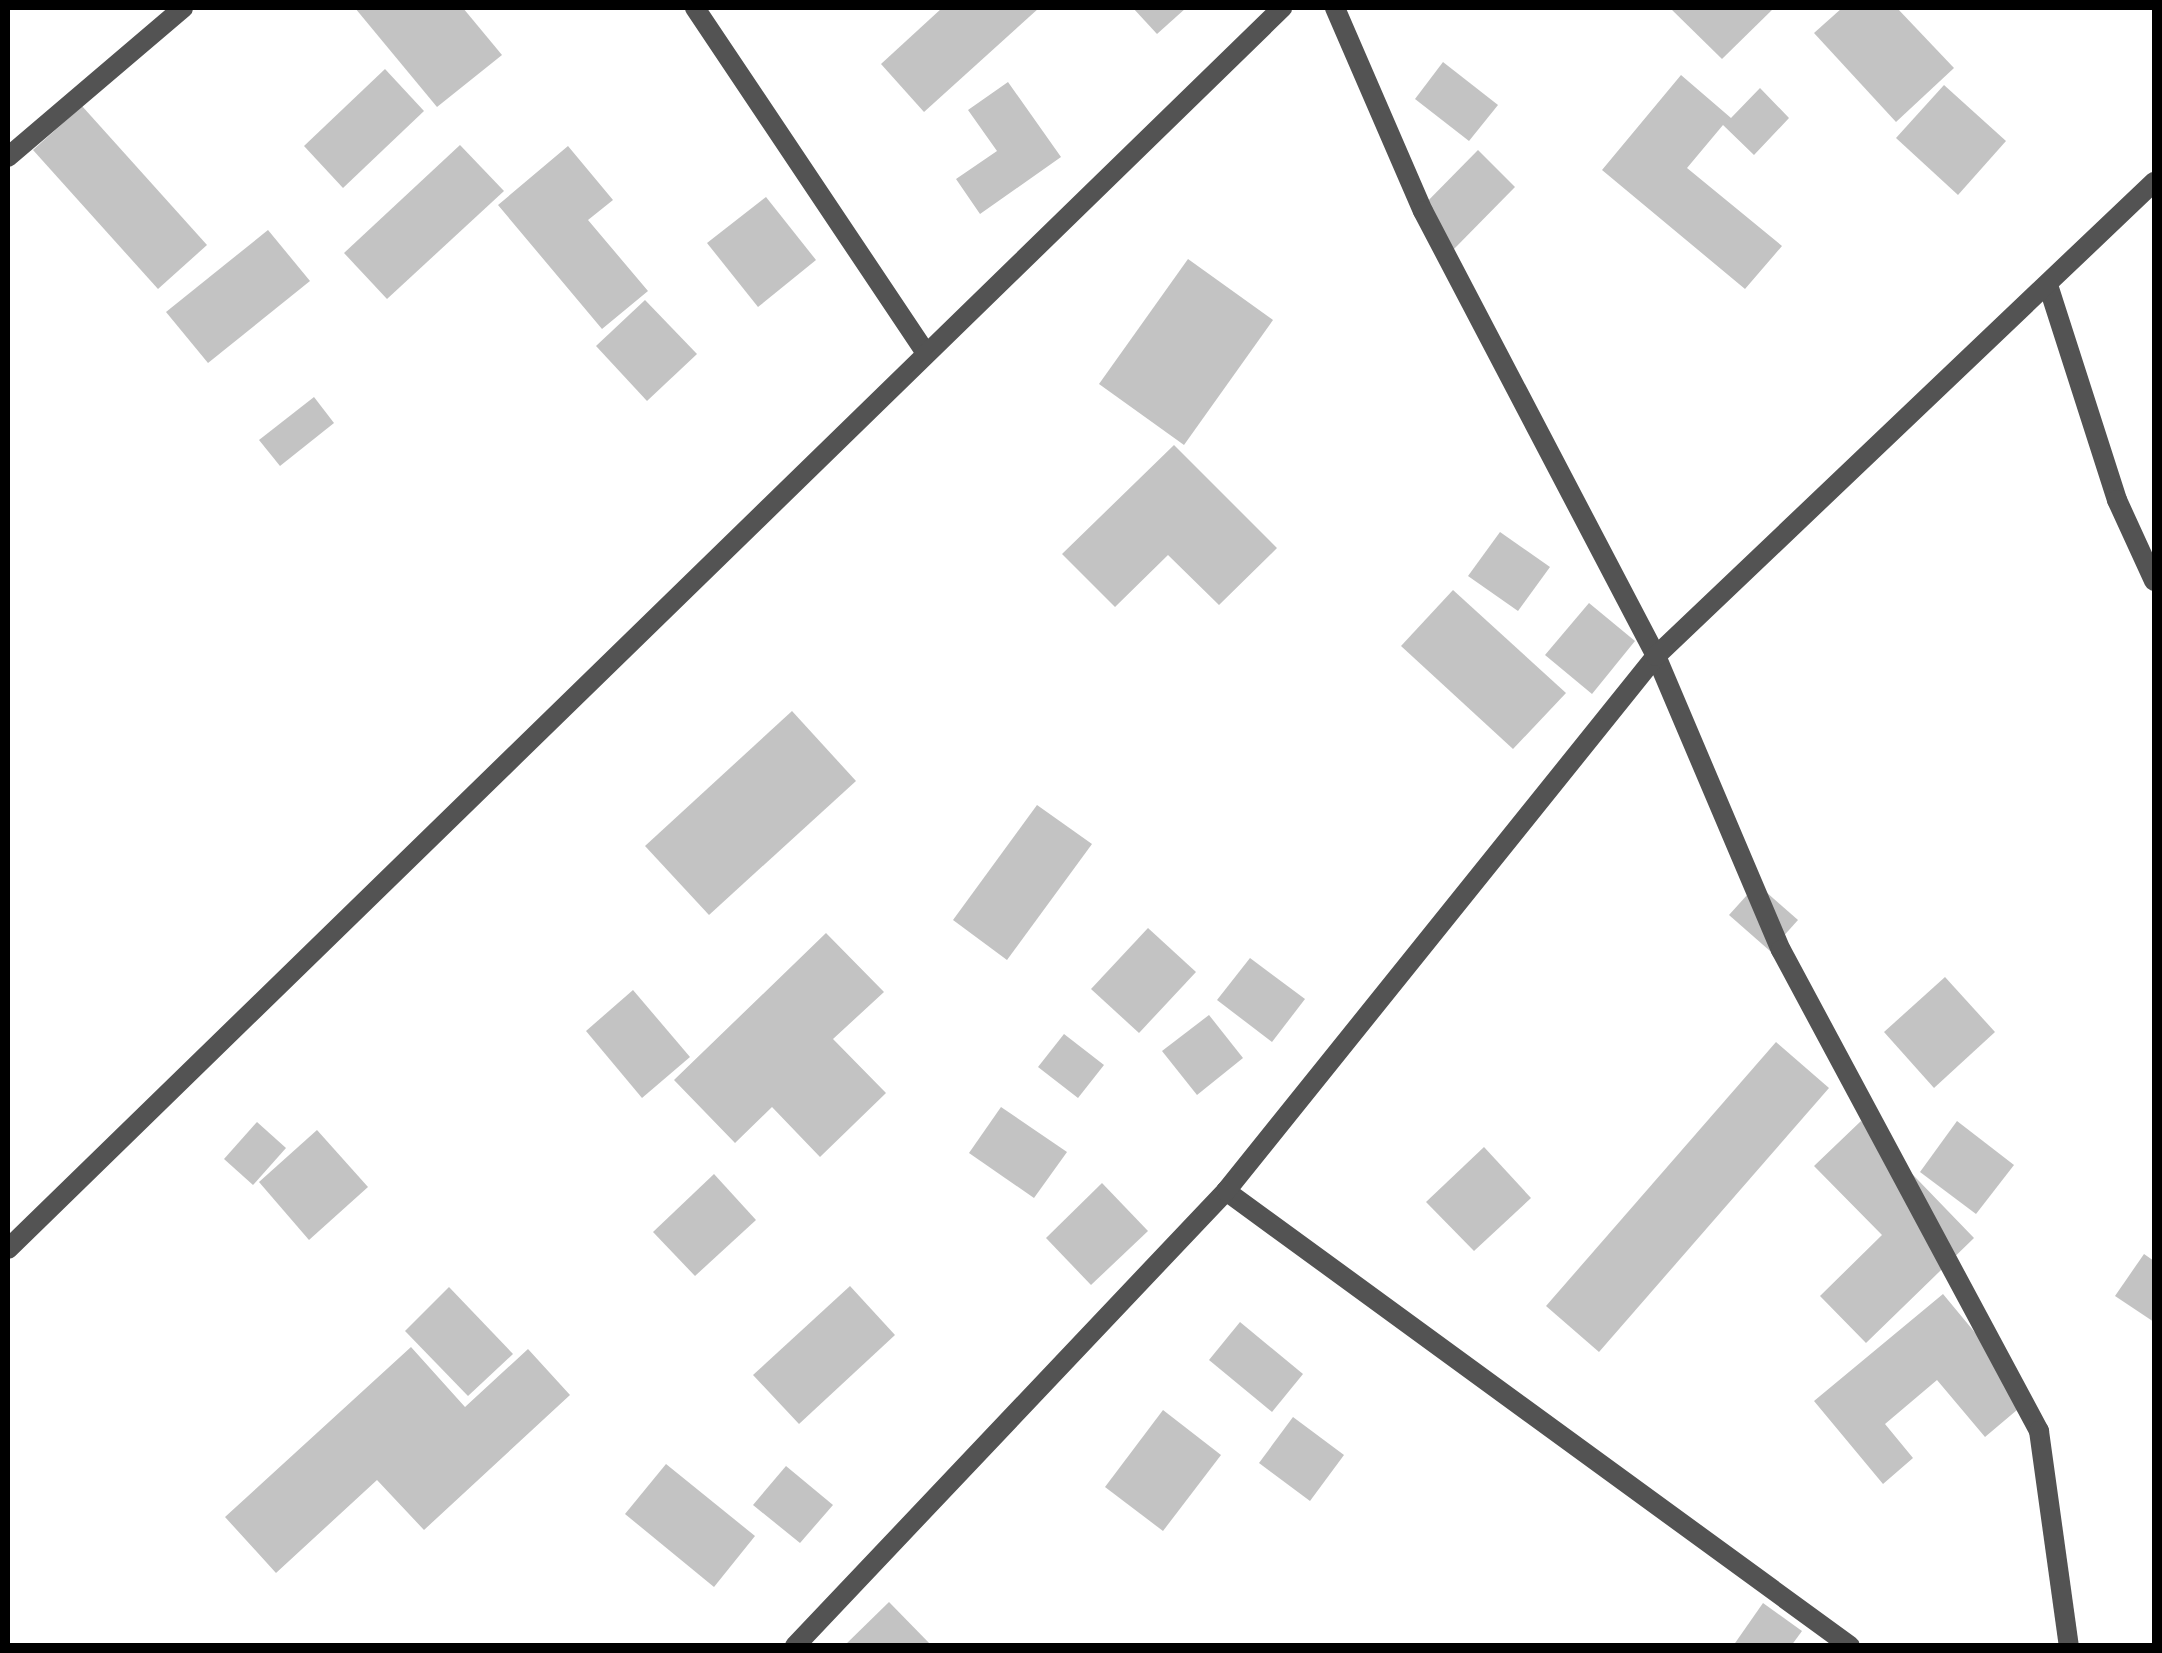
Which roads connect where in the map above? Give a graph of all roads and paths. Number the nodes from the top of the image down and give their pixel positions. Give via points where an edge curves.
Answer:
1 (183, 8) edge
2 (695, 8) edge
3 (1282, 8) edge
4 (1334, 8) edge
5 (8, 157) edge
6 (2154, 182) edge
7 (2048, 286) junction
8 (925, 351) junction
9 (2154, 581) edge
10 (1656, 656) junction
11 (1226, 1191) junction
12 (8, 1249) edge
13 (794, 1646) edge
14 (1850, 1646) edge
15 (2070, 1646) edge

1 - 5 street
2 - 8 street
3 - 8 street
4 - 10 street via 1423,211
6 - 7 street
7 - 9 street via 2117,500
7 - 10 street
8 - 12 street
10 - 11 street
10 - 15 street via 1781,950 2040,1430
11 - 13 street
11 - 14 street

